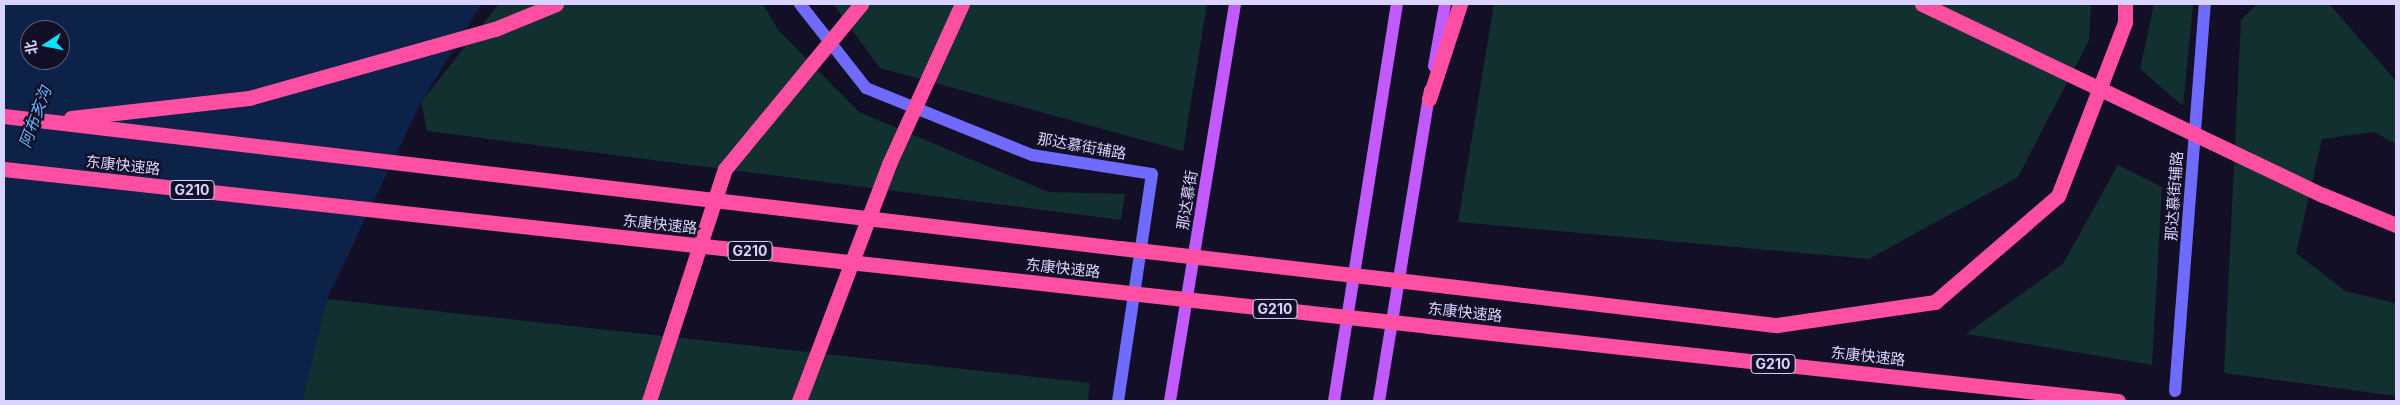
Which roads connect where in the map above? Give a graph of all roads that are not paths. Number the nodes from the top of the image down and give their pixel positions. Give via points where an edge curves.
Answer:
1 (556, 4) edge
2 (800, 4) edge
3 (861, 4) edge
4 (962, 4) edge
5 (1235, 4) edge
6 (1397, 4) edge
7 (1445, 4) edge
8 (1460, 4) edge
9 (1922, 4) edge
10 (2125, 4) edge
11 (2205, 4) edge
12 (1429, 99) junction
13 (4, 116) edge
14 (45, 121) junction
15 (4, 169) edge
16 (2396, 225) edge
17 (2175, 391) dead end
18 (649, 401) edge
19 (799, 401) edge
20 (1118, 401) edge
21 (1170, 401) edge
22 (1334, 401) edge
23 (1379, 401) edge
24 (2118, 401) edge

1 - 14 highway via 495,29 249,98
2 - 20 street, 那达慕街辅路 via 866,88 1032,155 1152,174
3 - 18 highway, bridge via 726,169
4 - 19 highway, bridge via 889,164
5 - 21 main road, 那达慕街
6 - 22 main road
7 - 12 main road
8 - 12 highway
9 - 16 highway, bridge via 2323,194
10 - 14 highway, bridge via 2124,22 2058,196 1935,302 1777,325
11 - 17 street, 那达慕街辅路
12 - 23 main road
13 - 14 highway
15 - 24 highway, 东康快速路 / G210, bridge

